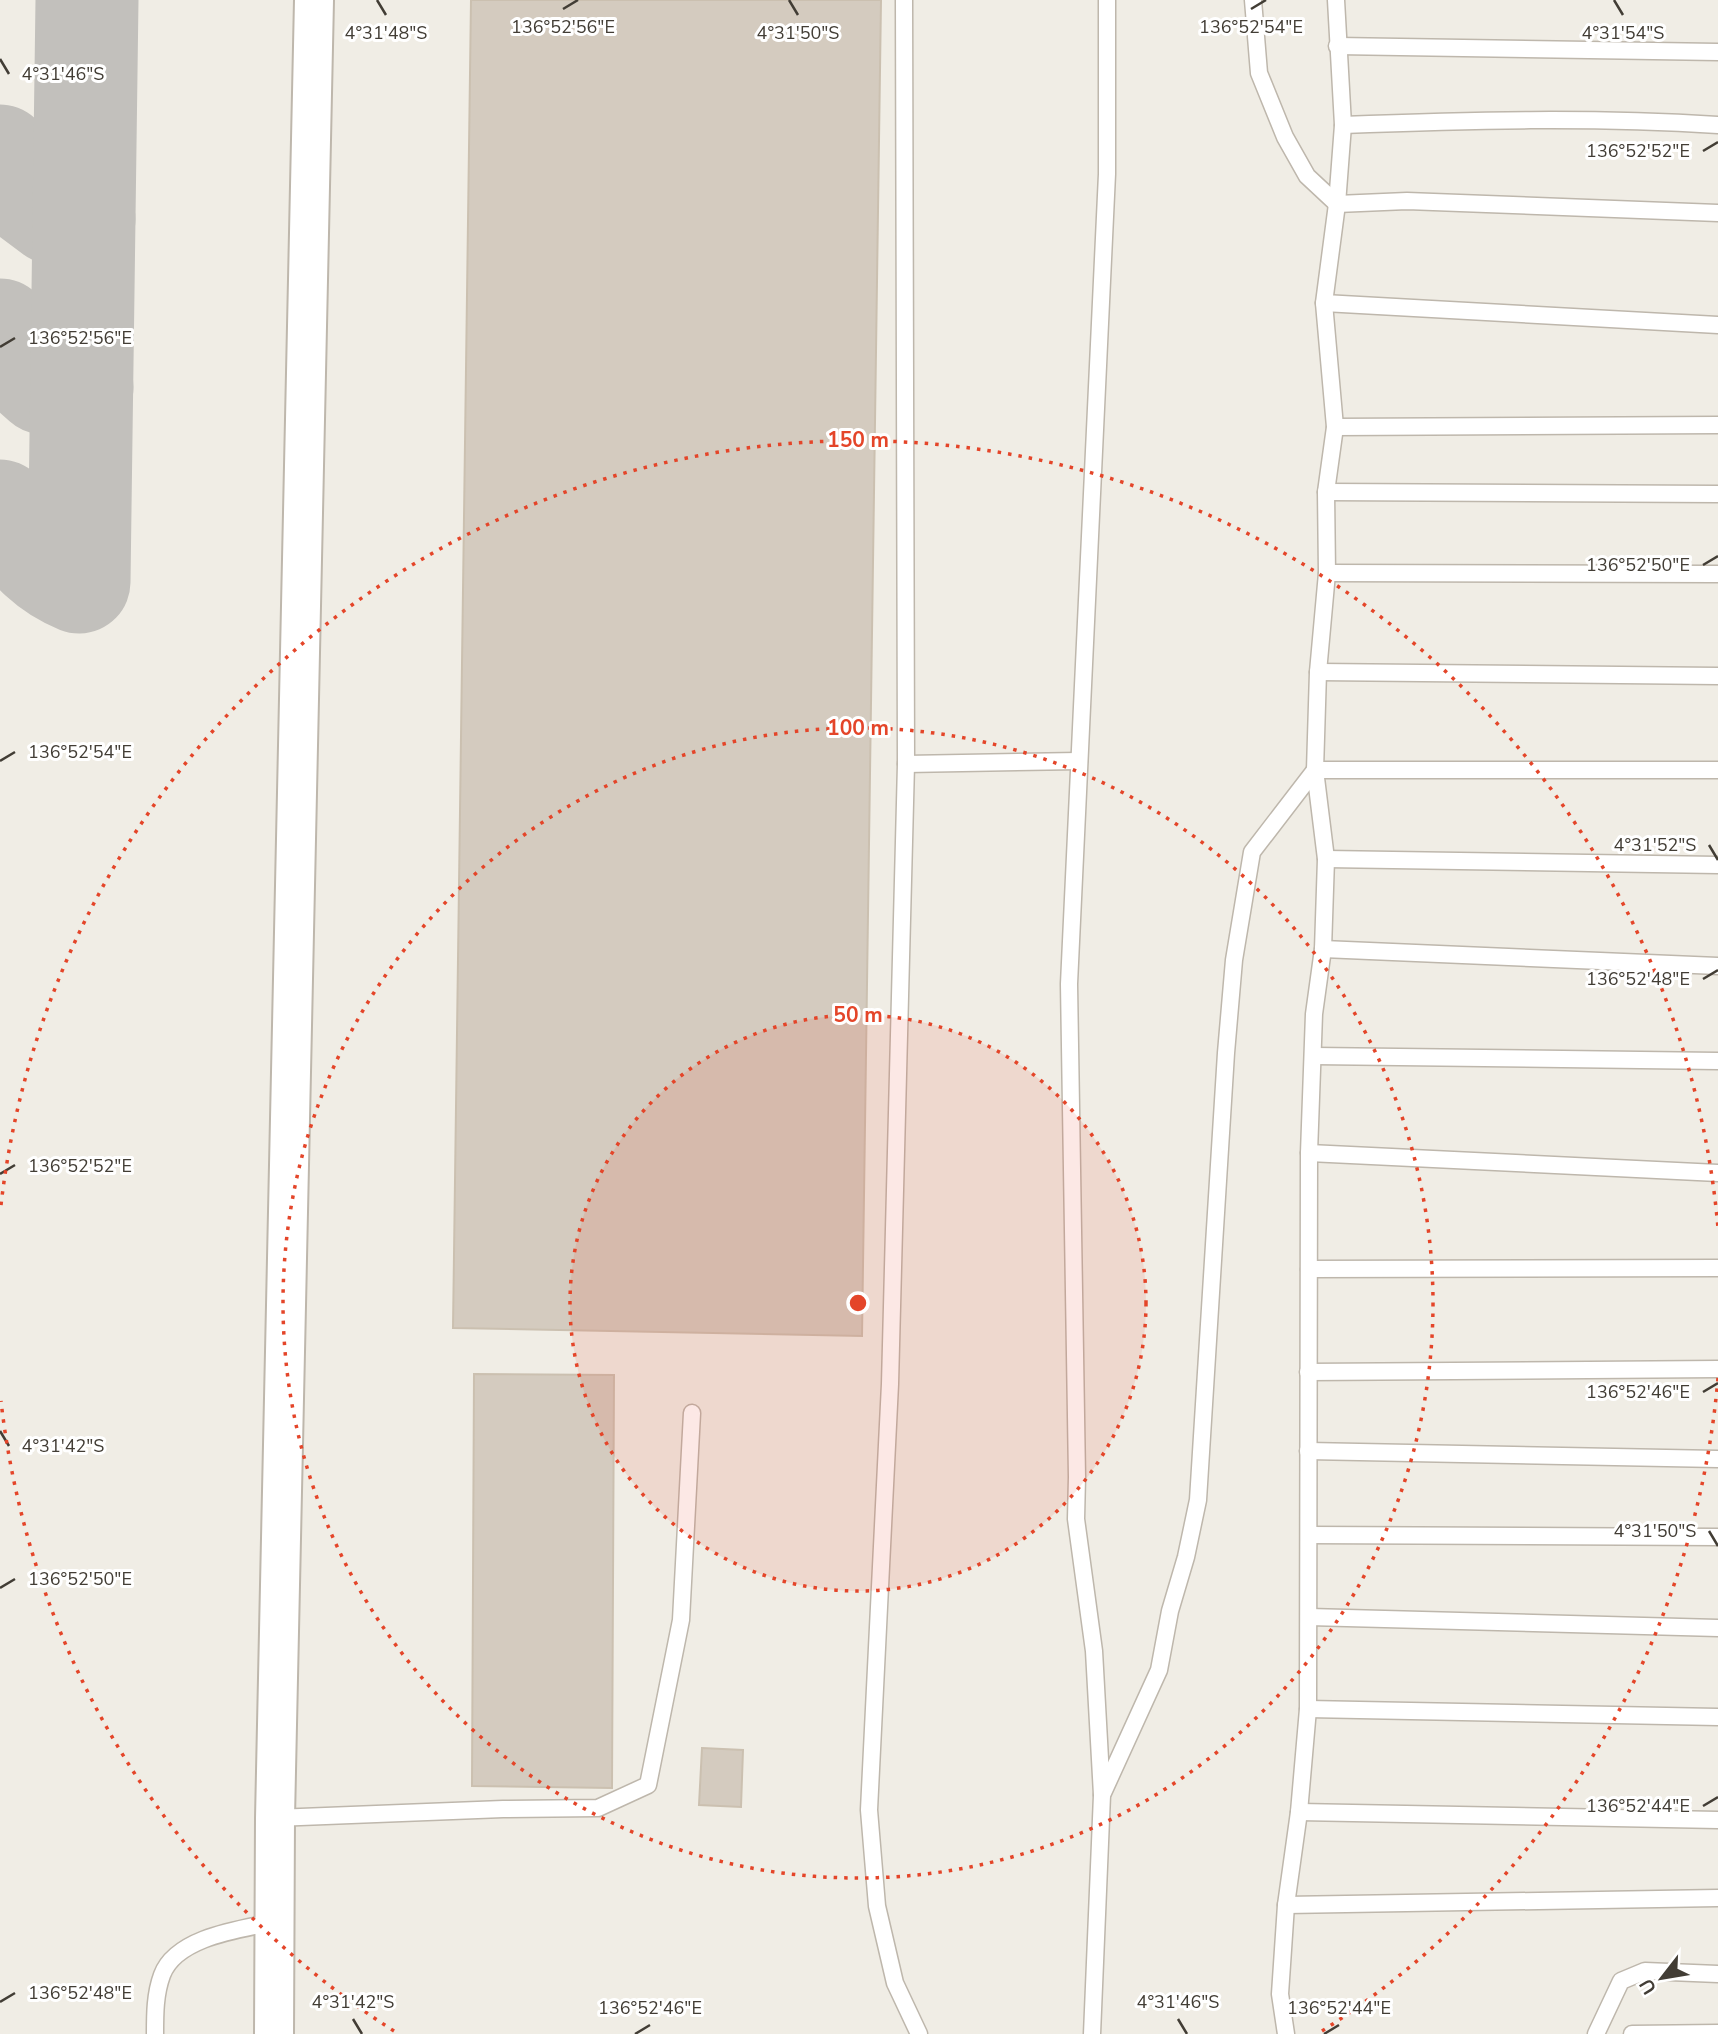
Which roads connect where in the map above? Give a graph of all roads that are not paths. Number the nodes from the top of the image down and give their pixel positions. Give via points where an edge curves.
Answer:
1 (314, 0) edge
2 (904, 0) edge
3 (1107, 0) edge
4 (1253, 0) edge
5 (1335, 0) edge
6 (1337, 46) junction
7 (1718, 52) edge
8 (1343, 125) junction
9 (1718, 125) edge
10 (1336, 204) junction
11 (1718, 213) edge
12 (1324, 303) junction
13 (1718, 325) edge
14 (1718, 425) edge
15 (1335, 427) junction
16 (1326, 492) junction
17 (1718, 494) edge
18 (1327, 573) junction
19 (1718, 574) edge
20 (1318, 672) junction
21 (1718, 676) edge
22 (1079, 761) junction
23 (906, 764) junction
24 (1315, 770) junction
25 (1718, 770) edge
26 (1326, 859) junction
27 (1718, 864) edge
28 (1323, 949) junction
29 (1718, 966) edge
30 (1314, 1056) junction
31 (1718, 1061) edge
32 (1309, 1153) junction
33 (1718, 1173) edge
34 (1718, 1268) edge
35 (1309, 1269) junction
36 (1718, 1369) edge
37 (1308, 1372) junction
38 (692, 1413) dead end
39 (1308, 1451) junction
40 (1718, 1459) edge
41 (1309, 1535) junction
42 (1718, 1537) edge
43 (1309, 1617) junction
44 (1718, 1628) edge
45 (1308, 1709) junction
46 (1718, 1717) edge
47 (1102, 1795) junction
48 (1299, 1812) junction
49 (275, 1818) junction
50 (1718, 1820) edge
51 (1718, 1898) edge
52 (1286, 1905) junction
53 (276, 1922) junction
54 (1718, 1973) edge
55 (1718, 2033) edge
56 (155, 2034) edge
57 (274, 2034) edge
58 (919, 2034) edge
59 (1092, 2034) edge
60 (1286, 2034) edge
61 (1596, 2034) edge
62 (1632, 2034) edge

1 - 49 street
2 - 23 lane
3 - 22 lane via 1107,174
4 - 10 lane via 1259,73 1274,111 1307,176
5 - 6 lane
6 - 7 lane
6 - 8 lane
8 - 9 lane via 1518,119
8 - 10 lane
10 - 11 lane via 1407,201
10 - 12 lane
12 - 13 lane
12 - 15 lane
14 - 15 lane
15 - 16 lane
16 - 17 lane
16 - 18 lane
18 - 19 lane
18 - 20 lane
20 - 21 lane
20 - 24 lane
22 - 23 lane
22 - 47 lane via 1069,984 1076,1519 1094,1651
23 - 58 lane via 890,1384 869,1810 877,1906 895,1983
24 - 25 lane
24 - 26 lane
24 - 47 lane via 1252,852 1234,960 1226,1053 1198,1500 1158,1670
26 - 27 lane
26 - 28 lane
28 - 29 lane
28 - 30 lane via 1314,1013
30 - 31 lane
30 - 32 lane
32 - 33 lane
32 - 35 lane
34 - 35 lane
35 - 37 lane
36 - 37 lane
37 - 39 lane
38 - 49 lane via 681,1620 648,1785 598,1808
39 - 40 lane
39 - 41 lane
41 - 42 lane
41 - 43 lane
43 - 44 lane
43 - 45 lane
45 - 46 lane
45 - 48 lane
47 - 59 lane
48 - 50 lane
48 - 52 lane
49 - 53 street
51 - 52 lane
52 - 60 lane via 1280,1994
53 - 56 lane via 205,1937 181,1952 163,1973 155,2006
53 - 57 street
54 - 61 lane via 1645,1971 1620,1981
55 - 62 lane

